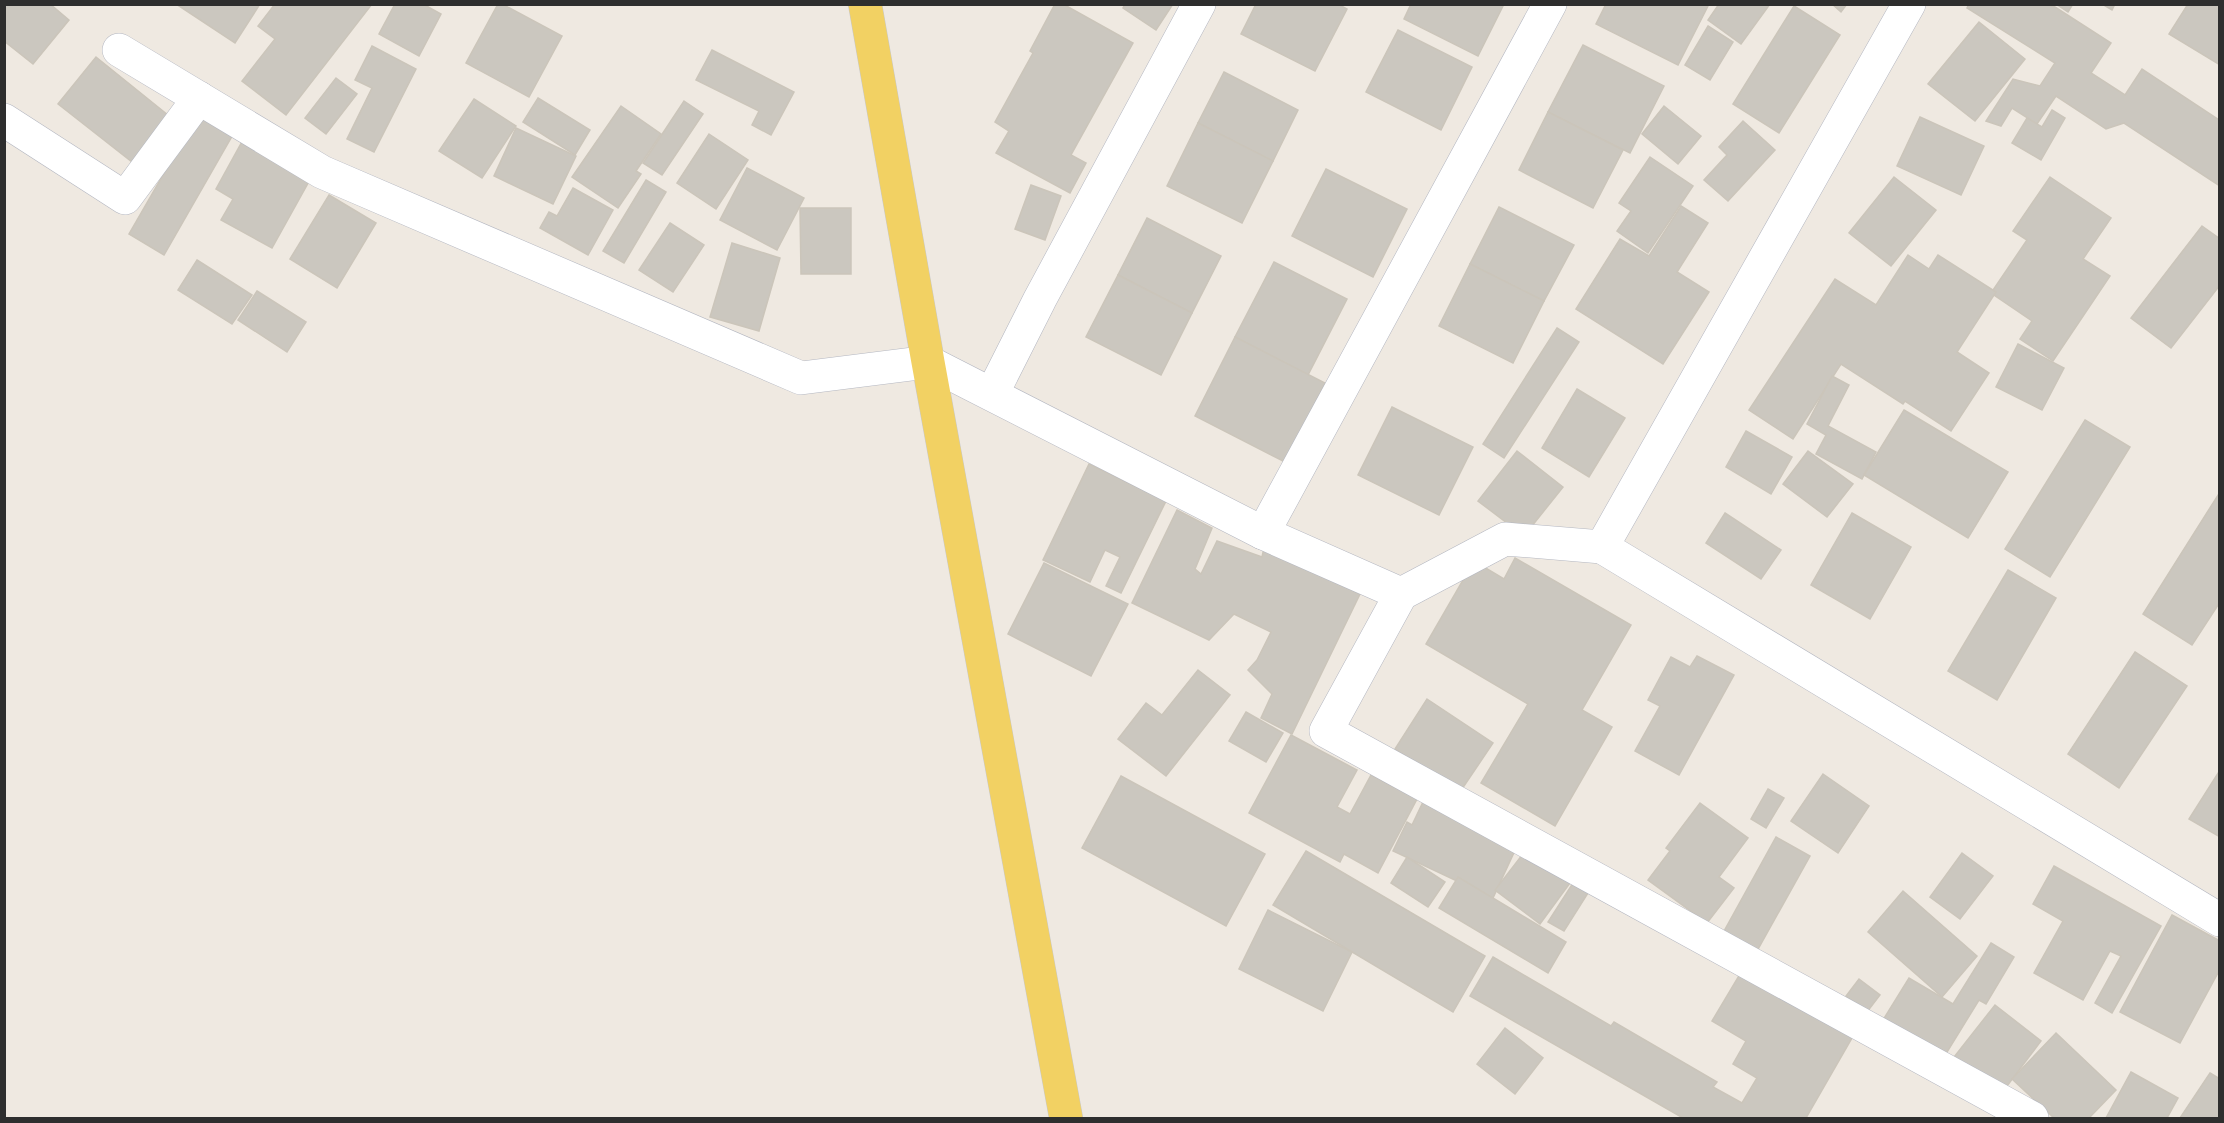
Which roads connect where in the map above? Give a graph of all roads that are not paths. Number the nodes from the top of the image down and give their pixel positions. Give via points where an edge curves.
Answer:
1 (865, 4) edge
2 (1199, 4) edge
3 (1550, 4) edge
4 (1909, 4) edge
5 (119, 50) dead end
6 (200, 98) junction
7 (4, 120) edge
8 (928, 362) junction
9 (992, 394) junction
10 (1263, 533) junction
11 (1602, 547) junction
12 (1401, 594) junction
13 (2220, 920) edge
14 (1066, 1119) edge
15 (2032, 1119) edge

1 - 8 main road
2 - 9 street
3 - 10 street
4 - 11 street
5 - 6 street
6 - 7 street via 125,198
6 - 8 street via 322,172 801,378
8 - 9 street
8 - 14 main road
9 - 10 street
10 - 12 street
11 - 12 street via 1505,539
11 - 13 street
12 - 15 street via 1326,731

